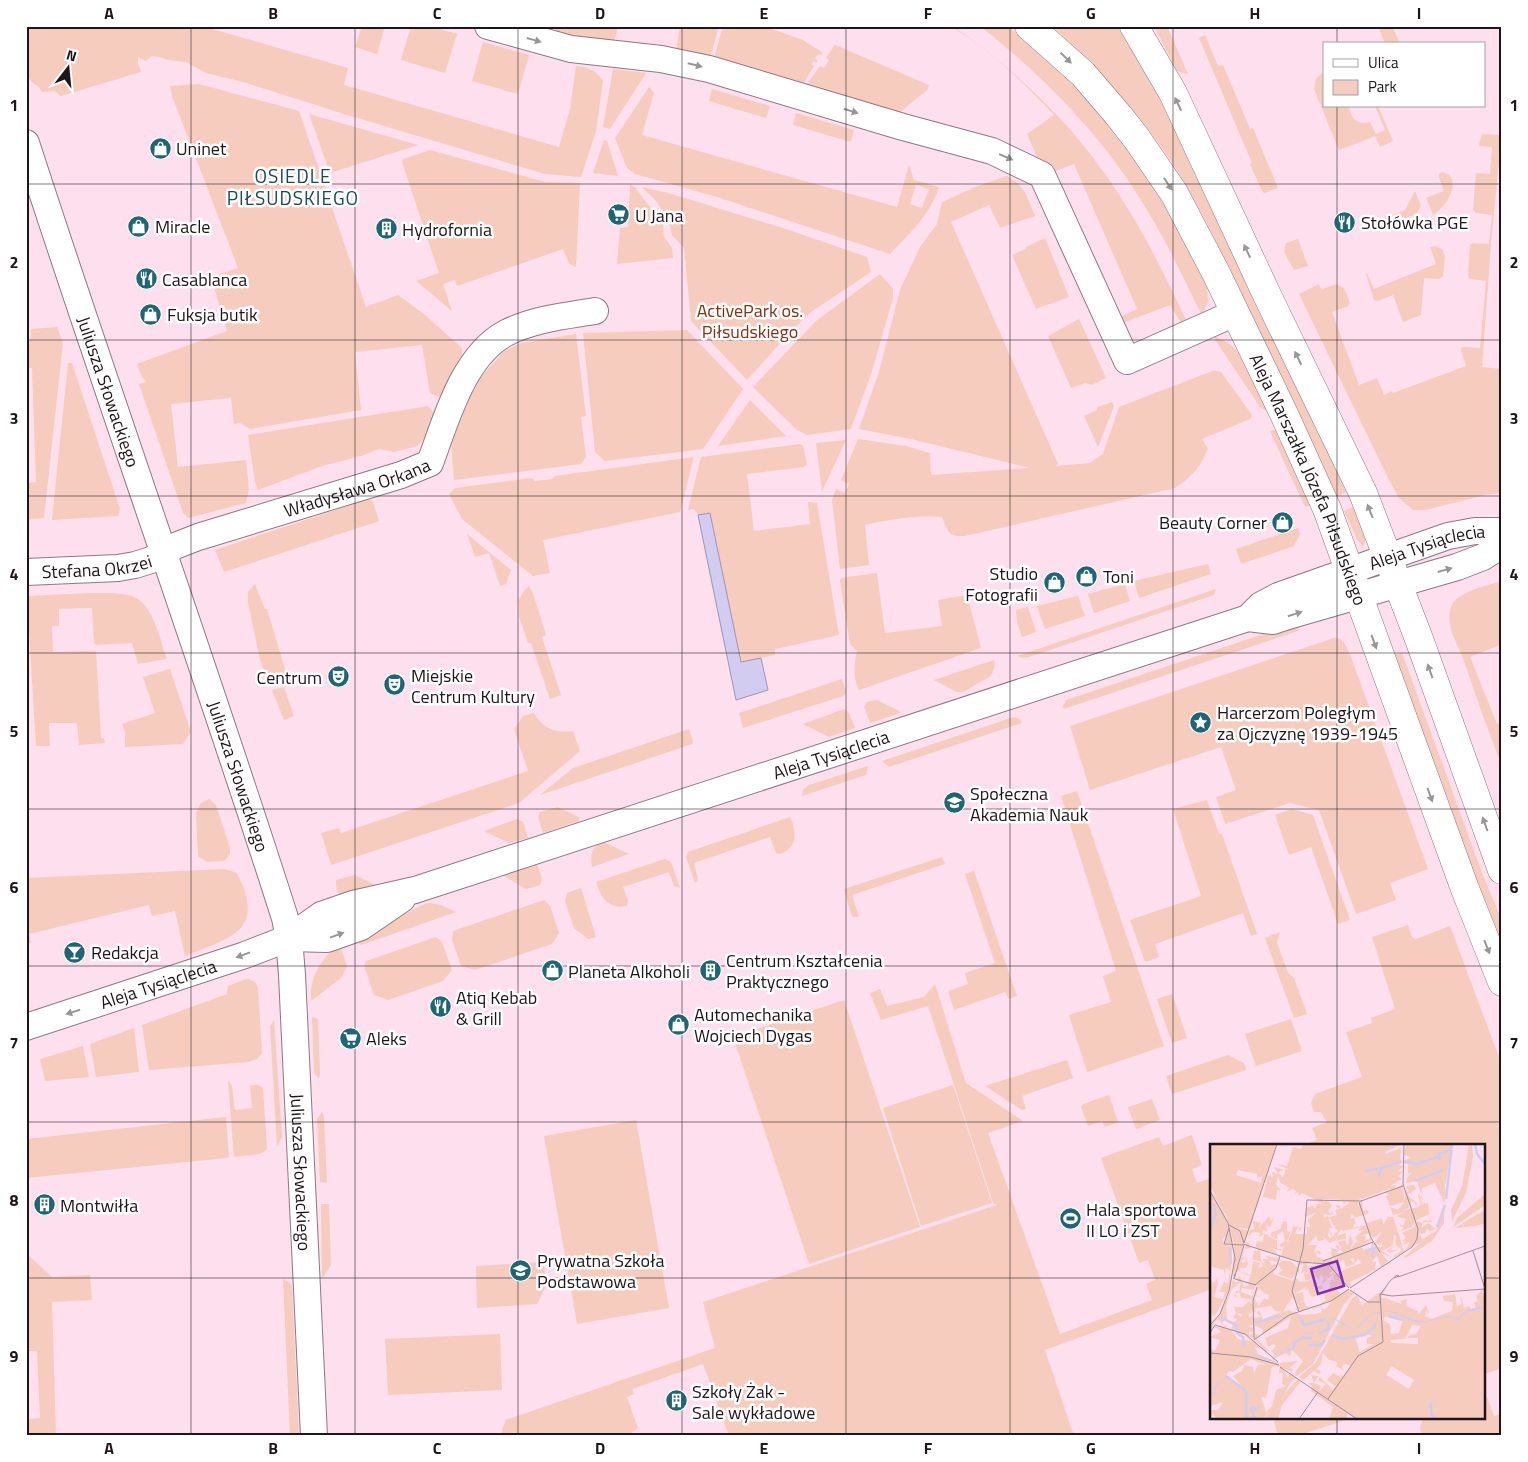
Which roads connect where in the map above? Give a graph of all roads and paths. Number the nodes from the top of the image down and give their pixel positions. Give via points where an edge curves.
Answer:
1 (488, 26) edge
2 (1029, 26) edge
3 (1134, 26) edge
4 (26, 143) edge
5 (596, 311) dead end
6 (1235, 313) junction
7 (1502, 531) edge
8 (1502, 545) edge
9 (164, 551) junction
10 (1387, 557) junction
11 (1349, 570) junction
12 (26, 572) edge
13 (1398, 584) junction
14 (1357, 596) junction
15 (1248, 618) junction
16 (1502, 870) edge
17 (289, 938) junction
18 (1502, 982) edge
19 (26, 1027) edge
20 (314, 1436) edge

1 -> 6 street via 571,49 662,59 709,69 992,151 1029,167 1042,174 1127,361
2 -> 6 street, Aleja Marszałka Józefa Piłsudskiego via 1083,74 1158,169 1186,214
10 -> 3 street via 1363,493 1173,93
4 - 9 street, Juliusza Słowackiego
5 - 9 street, Władysława Orkana via 525,325 506,333 486,349 458,390 430,463 401,475 198,537
6 - 11 street, Aleja Marszałka Józefa Piłsudskiego via 1321,496
7 - 10 street, Aleja Tysiąclecia via 1448,536
13 -> 8 street, Aleja Tysiąclecia via 1472,562
9 - 12 street, Stefana Okrzei via 151,560 118,568
9 - 17 street, Juliusza Słowackiego
10 - 11 street, Aleja Tysiąclecia
10 - 13 street
11 - 14 street, Aleja Marszałka Józefa Piłsudskiego
11 - 15 street, Aleja Tysiąclecia via 1278,596 1261,605
13 - 14 street, Aleja Tysiąclecia
16 -> 13 street
15 -> 14 street, Aleja Tysiąclecia via 1273,620
14 -> 18 street, Aleja Marszałka Józefa Piłsudskiego via 1464,889
15 - 17 street, Aleja Tysiąclecia via 415,890 361,927 327,939
17 -> 19 street, Aleja Tysiąclecia
17 - 20 street, Juliusza Słowackiego

